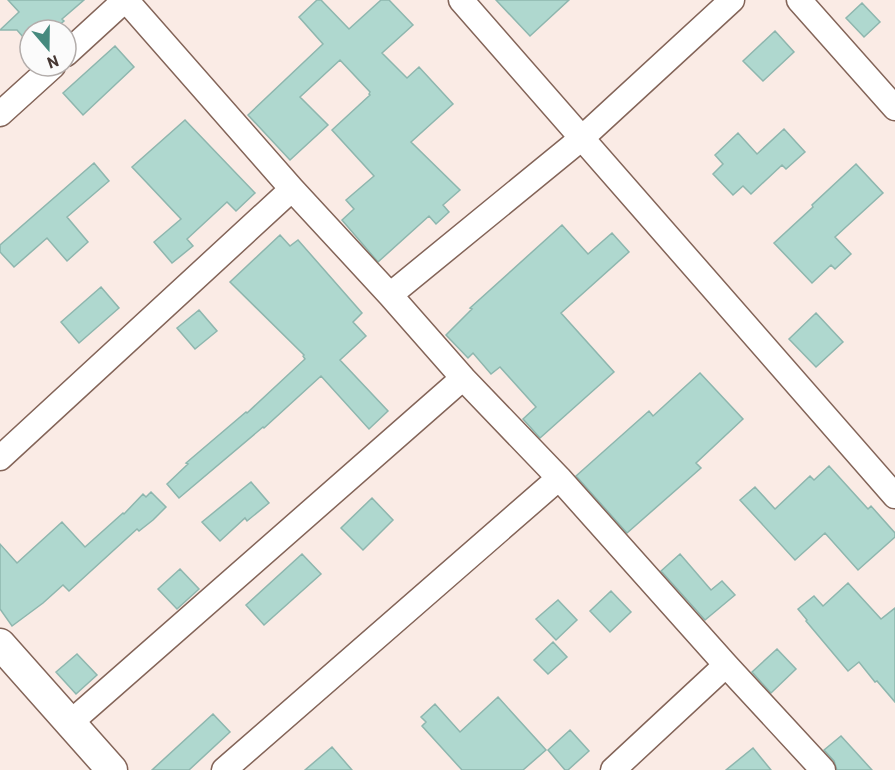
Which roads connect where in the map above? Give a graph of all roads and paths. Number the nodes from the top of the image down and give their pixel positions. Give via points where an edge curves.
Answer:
1 (125, 0) edge
2 (461, 0) edge
3 (732, 0) edge
4 (799, 0) edge
5 (78, 43) edge
6 (40, 78) edge
7 (895, 108) edge
8 (0, 114) edge
9 (582, 138) junction
10 (292, 189) junction
11 (390, 295) junction
12 (463, 378) junction
13 (0, 458) edge
14 (559, 478) junction
15 (895, 496) edge
16 (0, 644) edge
17 (726, 665) junction
18 (70, 723) junction
19 (112, 770) edge
20 (224, 770) edge
21 (613, 770) edge
22 (823, 770) edge

1 - 5 street
1 - 10 street
2 - 9 street
3 - 9 street
4 - 7 street
6 - 8 street
9 - 11 street
9 - 15 street
10 - 11 street
10 - 13 street
11 - 12 street
12 - 14 street
12 - 18 street
14 - 17 street
14 - 20 street
16 - 18 street
17 - 21 street
17 - 22 street
18 - 19 street

